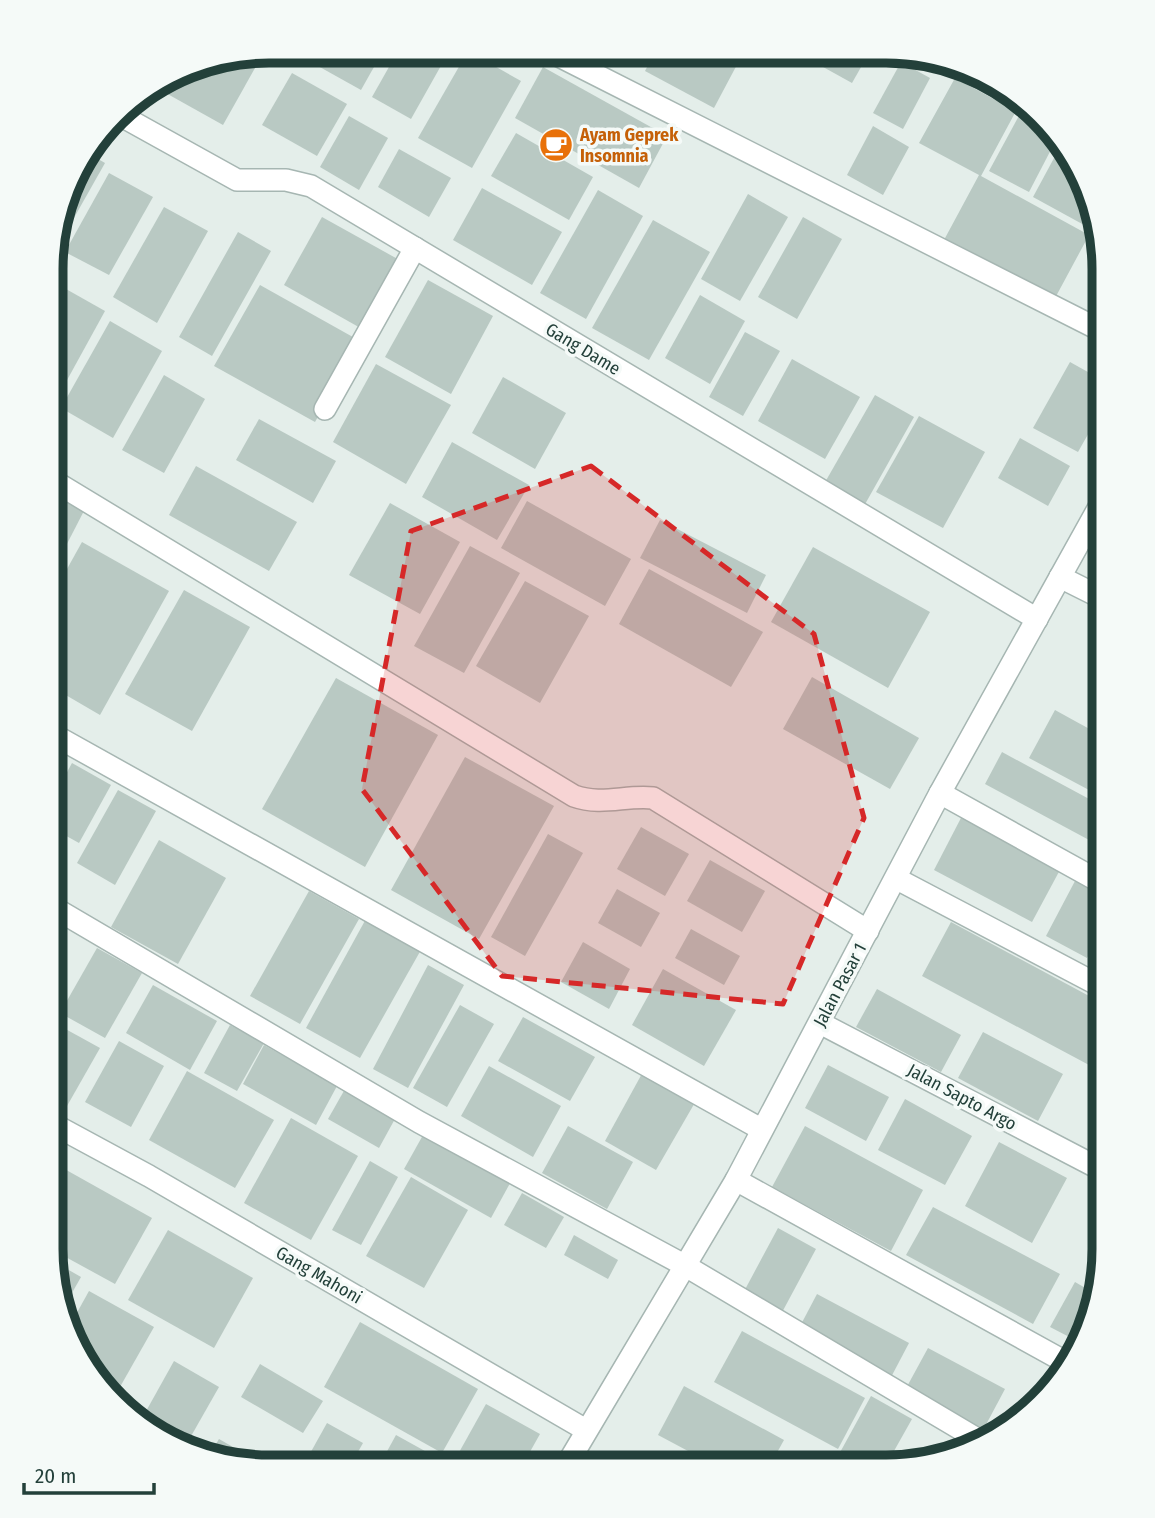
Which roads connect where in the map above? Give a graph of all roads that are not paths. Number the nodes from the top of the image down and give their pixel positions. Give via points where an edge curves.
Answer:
1 (573, 63) edge
2 (127, 119) edge
3 (415, 248) junction
4 (1092, 326) edge
5 (325, 409) dead end
6 (63, 487) edge
7 (1092, 520) edge
8 (1060, 577) junction
9 (1092, 593) edge
10 (1037, 619) junction
11 (63, 740) edge
12 (940, 793) junction
13 (1092, 877) edge
14 (898, 879) junction
15 (63, 913) edge
16 (868, 931) junction
17 (1092, 982) edge
18 (820, 1023) junction
19 (63, 1129) edge
20 (761, 1129) junction
21 (1092, 1165) edge
22 (736, 1181) junction
23 (684, 1265) junction
24 (1060, 1359) edge
25 (586, 1430) junction
26 (972, 1436) edge
27 (572, 1455) edge

1 - 4 street
2 - 3 street, Gang Dame via 237,180 286,180 311,186
3 - 5 street
3 - 10 street, Gang Dame
6 - 16 street via 574,796 605,803 636,796 653,798
7 - 8 street, Jalan Pasar 1
8 - 9 street
8 - 10 street, Jalan Pasar 1
10 - 12 street, Jalan Pasar 1
11 - 20 street
12 - 13 street
12 - 14 street, Jalan Pasar 1
14 - 16 street, Jalan Pasar 1
14 - 17 street
15 - 23 street via 418,1122
16 - 18 street, Jalan Pasar 1
18 - 20 street, Jalan Pasar 1
18 - 21 street, Jalan Sapto Argo
19 - 25 street, Gang Mahoni
20 - 22 street, Jalan Pasar 1
22 - 23 street, Jalan Pasar 1
22 - 24 street
23 - 25 street, Jalan Pasar 1
23 - 26 street
25 - 27 street, Jalan Pasar 1

